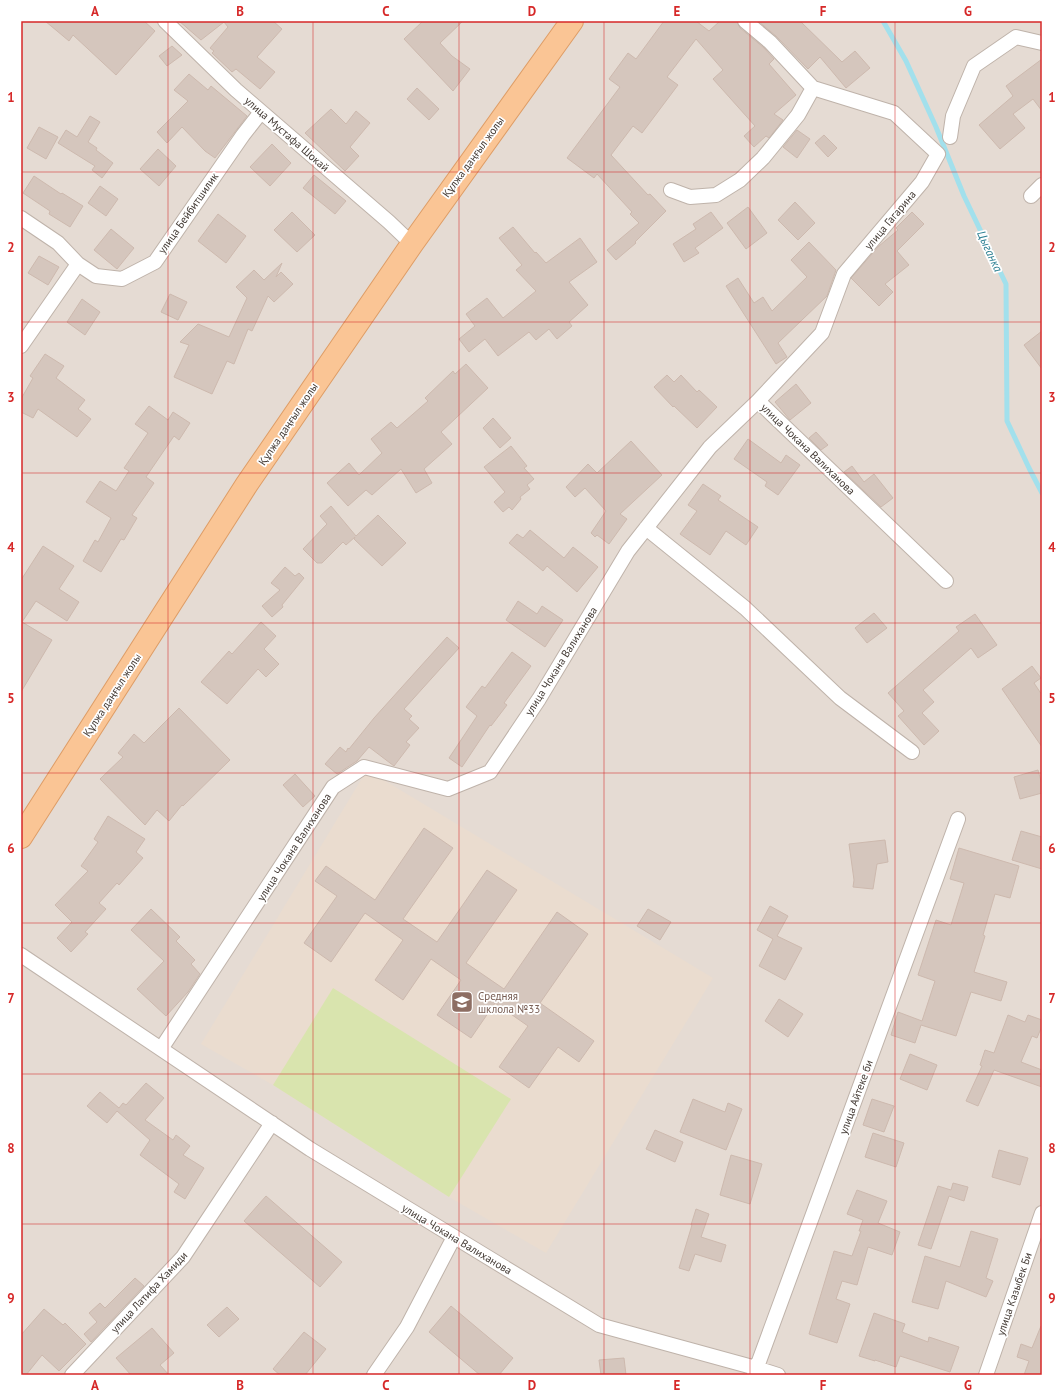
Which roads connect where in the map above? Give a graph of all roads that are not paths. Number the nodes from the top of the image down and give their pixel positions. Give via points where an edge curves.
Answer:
1 (165, 21) edge
2 (572, 21) edge
3 (745, 21) edge
4 (1042, 43) edge
5 (813, 88) junction
6 (261, 112) junction
7 (950, 137) dead end
8 (1042, 185) edge
9 (671, 190) dead end
10 (1031, 196) dead end
11 (21, 218) edge
12 (412, 244) junction
13 (78, 264) junction
14 (21, 346) edge
15 (758, 401) junction
16 (646, 528) junction
17 (946, 581) dead end
18 (912, 752) dead end
19 (958, 819) dead end
20 (21, 837) edge
21 (21, 955) edge
22 (161, 1049) junction
23 (272, 1123) junction
24 (1042, 1213) edge
25 (454, 1237) junction
26 (755, 1371) edge
27 (72, 1375) edge
28 (374, 1375) edge
29 (778, 1375) edge
30 (986, 1375) edge

1 - 6 street, улица Мустафа Шокай
2 - 12 main road, Құлжа даңғыл жолы
3 - 5 street, улица Гагарина via 770,42
4 - 7 street via 1016,37 974,66 953,116
5 - 9 street via 798,115 763,158 740,180 716,195 690,197
5 - 15 street, улица Гагарина via 894,113 938,154 922,182 844,274 822,333
6 - 12 street, улица Мустафа Шокай
6 - 13 street, улица Бейбитшилик via 155,262 122,279 96,276
8 - 10 street
11 - 13 street, улица Бейбитшилик via 58,243
12 - 20 main road, Құлжа даңғыл жолы via 247,484
13 - 14 street
15 - 16 street, улица Чокана Валиханова via 710,447
15 - 17 street, улица Чокана Валиханова
16 - 18 street via 746,608 840,698
16 - 22 street, улица Чокана Валиханова via 628,551 539,699 490,772 448,789 364,767 333,787
19 - 26 street, улица Айтеке би
21 - 22 street, улица Чокана Валиханова
22 - 23 street, улица Чокана Валиханова
23 - 25 street, улица Чокана Валиханова
23 - 27 street, улица Латифа Хамиди via 183,1257
24 - 30 street, улица Казыбек Би
25 - 26 street, улица Чокана Валиханова via 599,1325
25 - 28 street via 407,1327
26 - 29 street, улица Чокана Валиханова

